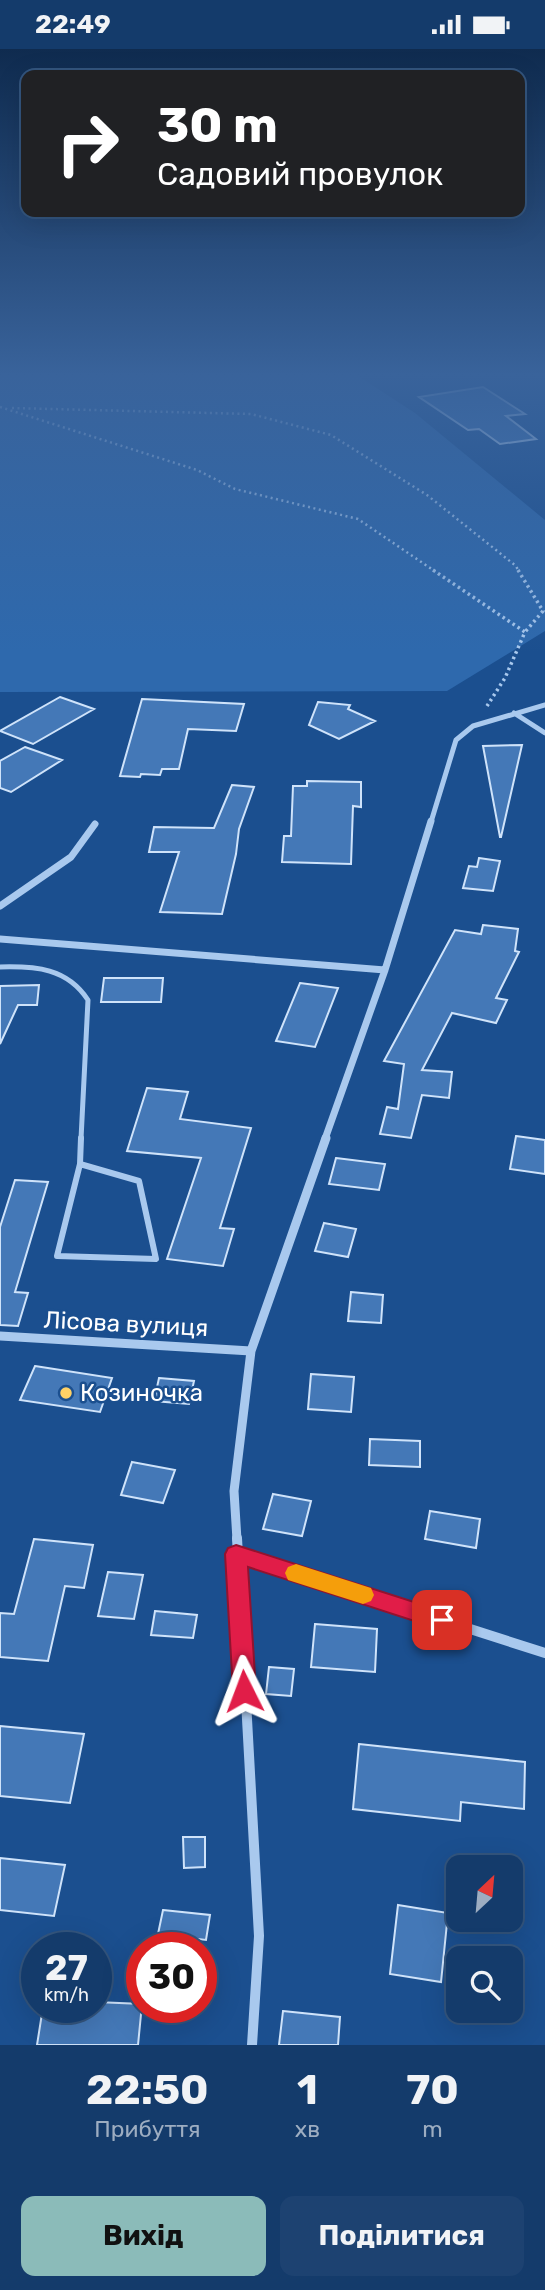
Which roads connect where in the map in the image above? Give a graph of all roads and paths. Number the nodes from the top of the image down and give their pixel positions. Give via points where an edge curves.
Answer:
1 (182, 465) edge
2 (380, 465) edge
3 (525, 632) junction
4 (545, 705) edge
5 (514, 713) junction
6 (473, 726) junction
7 (545, 733) edge
8 (95, 824) dead end
9 (0, 906) edge
10 (0, 939) edge
11 (0, 967) edge
12 (385, 970) junction
13 (80, 1164) junction
14 (0, 1336) edge
15 (250, 1351) junction
16 (236, 1554) junction
17 (545, 1653) edge
18 (252, 2045) edge

1 - 3 path via 235,489 358,519
2 - 3 path via 428,495 516,566 543,611
3 - 6 path via 505,678
4 - 5 street
5 - 6 street
5 - 7 street
6 - 12 street via 456,740
8 - 9 street via 71,857
10 - 12 street
11 - 13 lane via 33,966 58,972 80,986 88,1000
12 - 15 street
13 - 13 lane via 57,1256 156,1259 139,1181
14 - 15 street, Лісова вулиця
15 - 16 street via 234,1492
16 - 17 street
16 - 18 street via 259,1936

